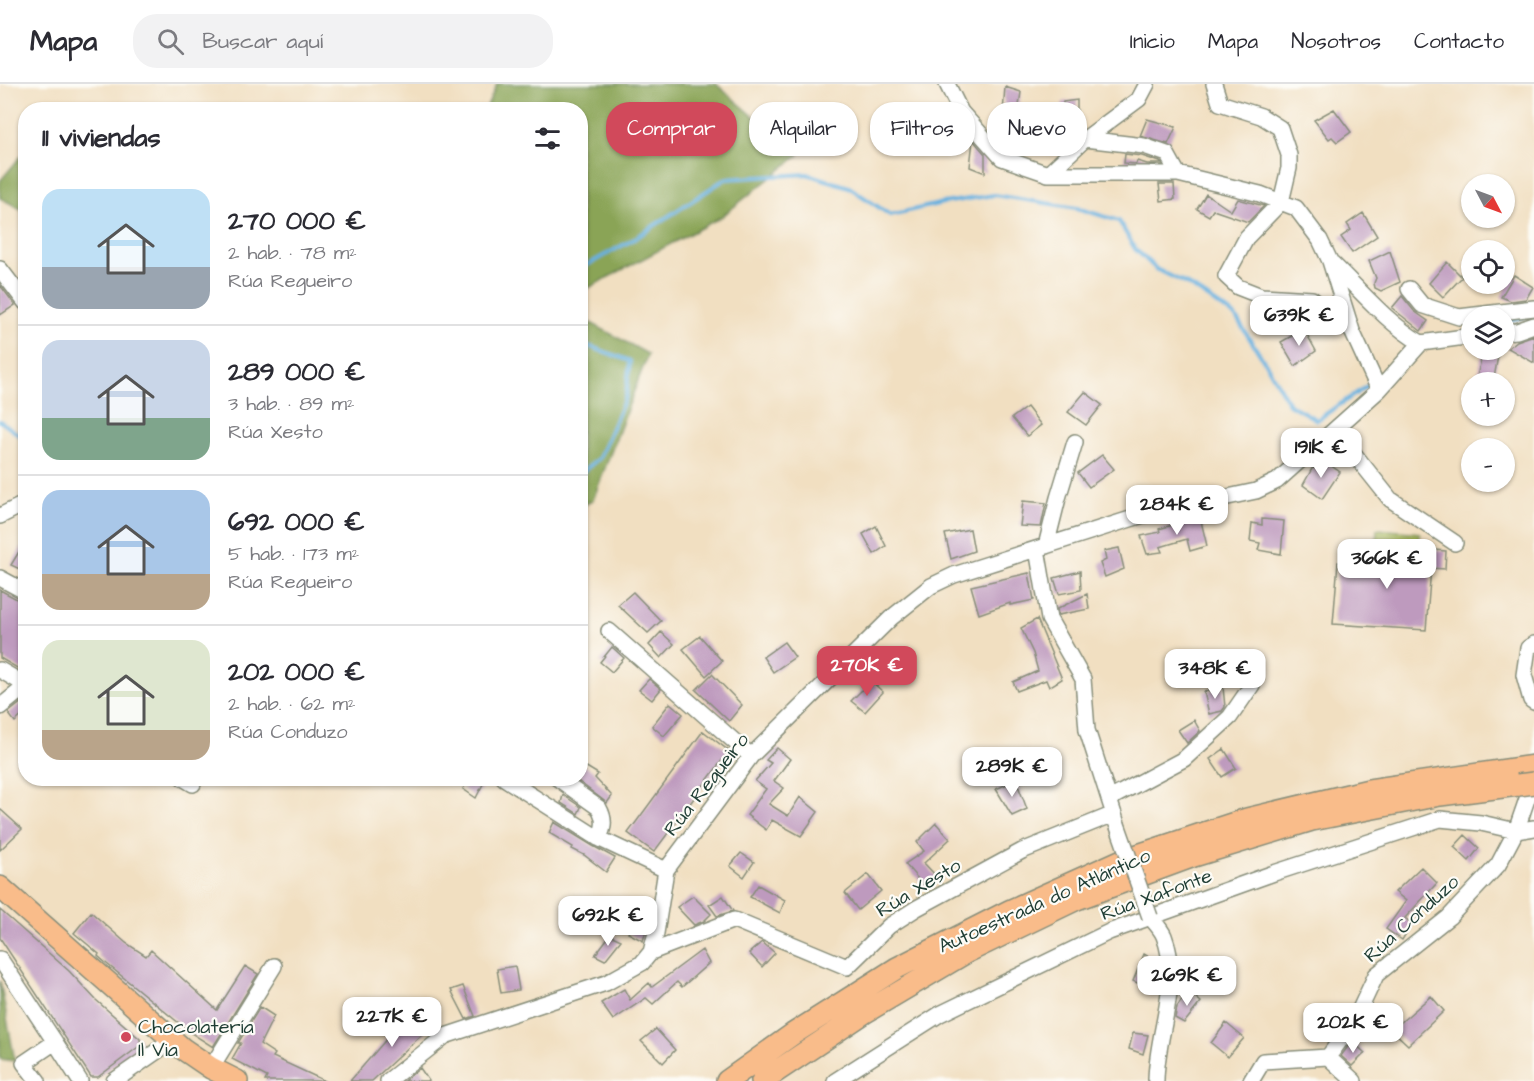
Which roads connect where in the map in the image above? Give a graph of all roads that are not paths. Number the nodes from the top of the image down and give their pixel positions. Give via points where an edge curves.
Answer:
1 (947, 84) edge
2 (1147, 84) edge
3 (1214, 84) edge
4 (1087, 138) edge
5 (1087, 139) edge
6 (1067, 156) edge
7 (1048, 174) junction
8 (1178, 174) junction
9 (1281, 202) junction
10 (1330, 261) junction
11 (0, 269) edge
12 (1409, 289) dead end
13 (18, 293) edge
14 (1534, 308) edge
15 (1534, 325) edge
16 (1352, 331) junction
17 (1515, 331) edge
18 (1461, 337) edge
19 (1421, 343) junction
20 (1379, 390) junction
21 (1335, 430) junction
22 (1075, 442) dead end
23 (18, 507) edge
24 (0, 516) edge
25 (1455, 543) dead end
26 (1042, 548) junction
27 (0, 578) edge
28 (18, 588) edge
29 (609, 631) dead end
30 (1534, 644) edge
31 (0, 670) edge
32 (18, 680) edge
33 (1252, 685) dead end
34 (18, 692) edge
35 (1534, 702) edge
36 (0, 708) edge
37 (751, 756) junction
38 (1528, 776) edge
39 (517, 786) edge
40 (568, 786) edge
41 (1109, 799) junction
42 (1115, 819) junction
43 (1534, 828) edge
44 (1516, 831) junction
45 (598, 838) junction
46 (666, 870) junction
47 (0, 887) edge
48 (1150, 917) junction
49 (651, 952) junction
50 (0, 959) edge
51 (274, 966) dead end
52 (173, 1040) junction
53 (55, 1042) junction
54 (1328, 1056) junction
55 (211, 1068) junction
56 (38, 1081) edge
57 (80, 1081) edge
58 (114, 1081) edge
59 (237, 1081) edge
60 (388, 1081) edge
61 (727, 1081) edge
62 (762, 1081) edge
63 (835, 1081) edge
64 (1156, 1081) edge
65 (1251, 1081) edge
66 (1354, 1081) edge

1 - 7 street via 961,112 1002,158
2 - 4 street via 1139,99
3 - 9 street via 1220,103 1261,116 1280,128 1289,155
5 - 8 street via 1144,146 1167,154
6 - 7 street
7 - 8 street
8 - 9 street
9 - 10 street via 1296,208
9 - 16 street via 1247,237 1226,276 1238,287 1261,296 1312,299
10 - 16 street
10 - 19 street via 1389,319
11 - 13 street
12 - 14 street via 1422,305 1459,317
15 - 17 street
16 - 20 street
18 - 19 street
19 - 20 street, Rúa Regueiro
20 - 21 street, Rúa Regueiro
21 - 25 street via 1390,499
21 - 26 street, Rúa Regueiro via 1276,481 1256,491 1143,515
22 - 26 street
23 - 24 street
26 - 37 street, Rúa Regueiro via 931,586 891,618
26 - 41 street via 1049,619 1083,679 1087,730
27 - 28 street
29 - 37 street
30 - 35 street via 1528,648 1524,675
31 - 32 street
33 - 41 street via 1230,717 1184,759
34 - 36 street
37 - 46 street, Rúa Regueiro
38 - 44 street, Rúa Conduzo
38 - 61 highway, Autoestrada do Atlántico via 1369,790 1247,819 1120,861 897,968
38 - 62 highway, Autoestrada do Atlántico via 1312,820 1194,856 1077,899 967,952 864,1013
39 - 45 street
40 - 45 street via 599,808 603,830
41 - 42 street
42 - 48 street, bridge
42 - 49 street, Rúa Xesto via 1022,851 916,908 889,926 847,966 734,920
43 - 44 street
44 - 48 street, Rúa Xafonte via 1440,819
44 - 54 street, Rúa Conduzo via 1498,865 1449,917 1377,975 1355,1020
45 - 46 street
46 - 49 street, Rúa Regueiro
47 - 52 highway
48 - 63 street, Rúa Xafonte via 1109,932 940,1014
48 - 64 street via 1164,934 1170,958
49 - 60 street via 642,963 606,983 445,1036
50 - 53 street
51 - 55 street
52 - 55 highway
52 - 58 street
53 - 56 street via 24,1063
53 - 57 street
54 - 65 street via 1263,1061
54 - 66 street
55 - 59 highway

